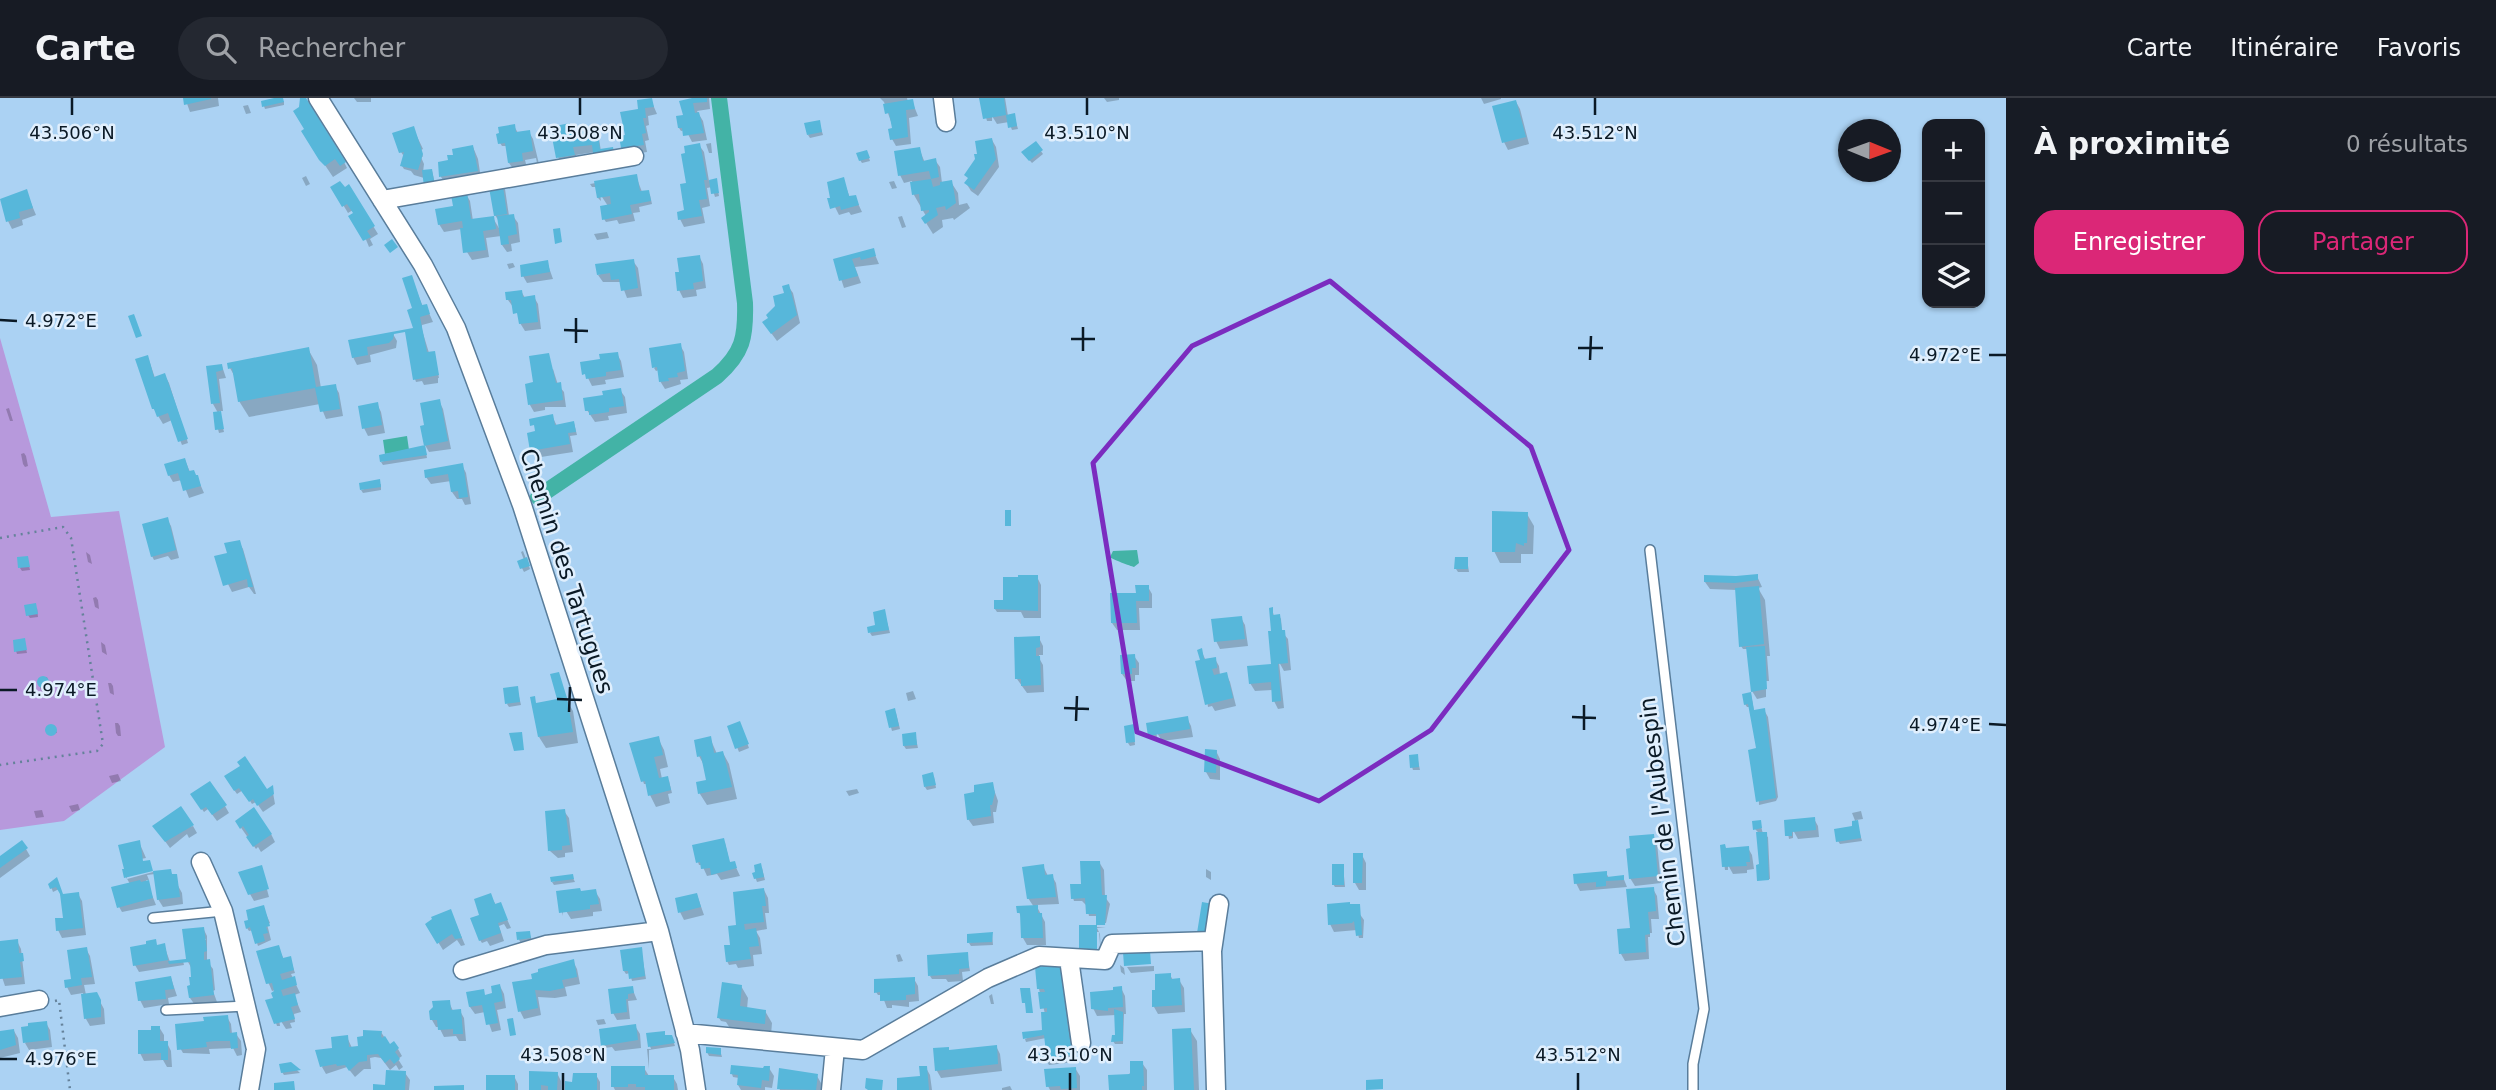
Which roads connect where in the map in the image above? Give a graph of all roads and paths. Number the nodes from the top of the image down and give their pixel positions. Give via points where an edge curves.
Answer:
1 (318, 98) edge
2 (943, 98) edge
3 (946, 122) dead end
4 (634, 156) dead end
5 (382, 200) junction
6 (0, 538) edge
7 (1650, 550) dead end
8 (0, 765) edge
9 (201, 862) dead end
10 (1219, 904) dead end
11 (223, 911) junction
12 (153, 918) dead end
13 (659, 931) junction
14 (1213, 941) junction
15 (1069, 959) junction
16 (463, 970) dead end
17 (39, 1000) joint
18 (246, 1006) junction
19 (0, 1007) edge
20 (166, 1010) dead end
21 (685, 1033) junction
22 (1081, 1043) dead end
23 (835, 1048) junction
24 (70, 1090) edge
25 (248, 1090) edge
26 (696, 1090) edge
27 (831, 1090) edge
28 (1216, 1090) edge
29 (1693, 1090) edge

1 - 5 street, Chemin des Tartugues
2 - 3 street
4 - 5 street
5 - 13 street, Chemin des Tartugues via 423,265 460,340 522,505
6 - 8 path via 63,527 71,538 103,744 97,751
7 - 29 lane, Chemin de l'Aubespin via 1704,1009
9 - 11 street
10 - 14 street
11 - 12 lane
11 - 18 street
13 - 16 street via 546,945
13 - 21 street, Chemin des Tartugues
14 - 15 street via 1112,944 1104,960
14 - 28 street
15 - 22 street
15 - 23 street via 1039,956 988,978 863,1050
17 - 19 street
17 - 24 path via 59,1000
18 - 20 lane
18 - 25 street via 256,1049
21 - 23 street
21 - 26 street, Chemin des Tartugues
23 - 27 street

